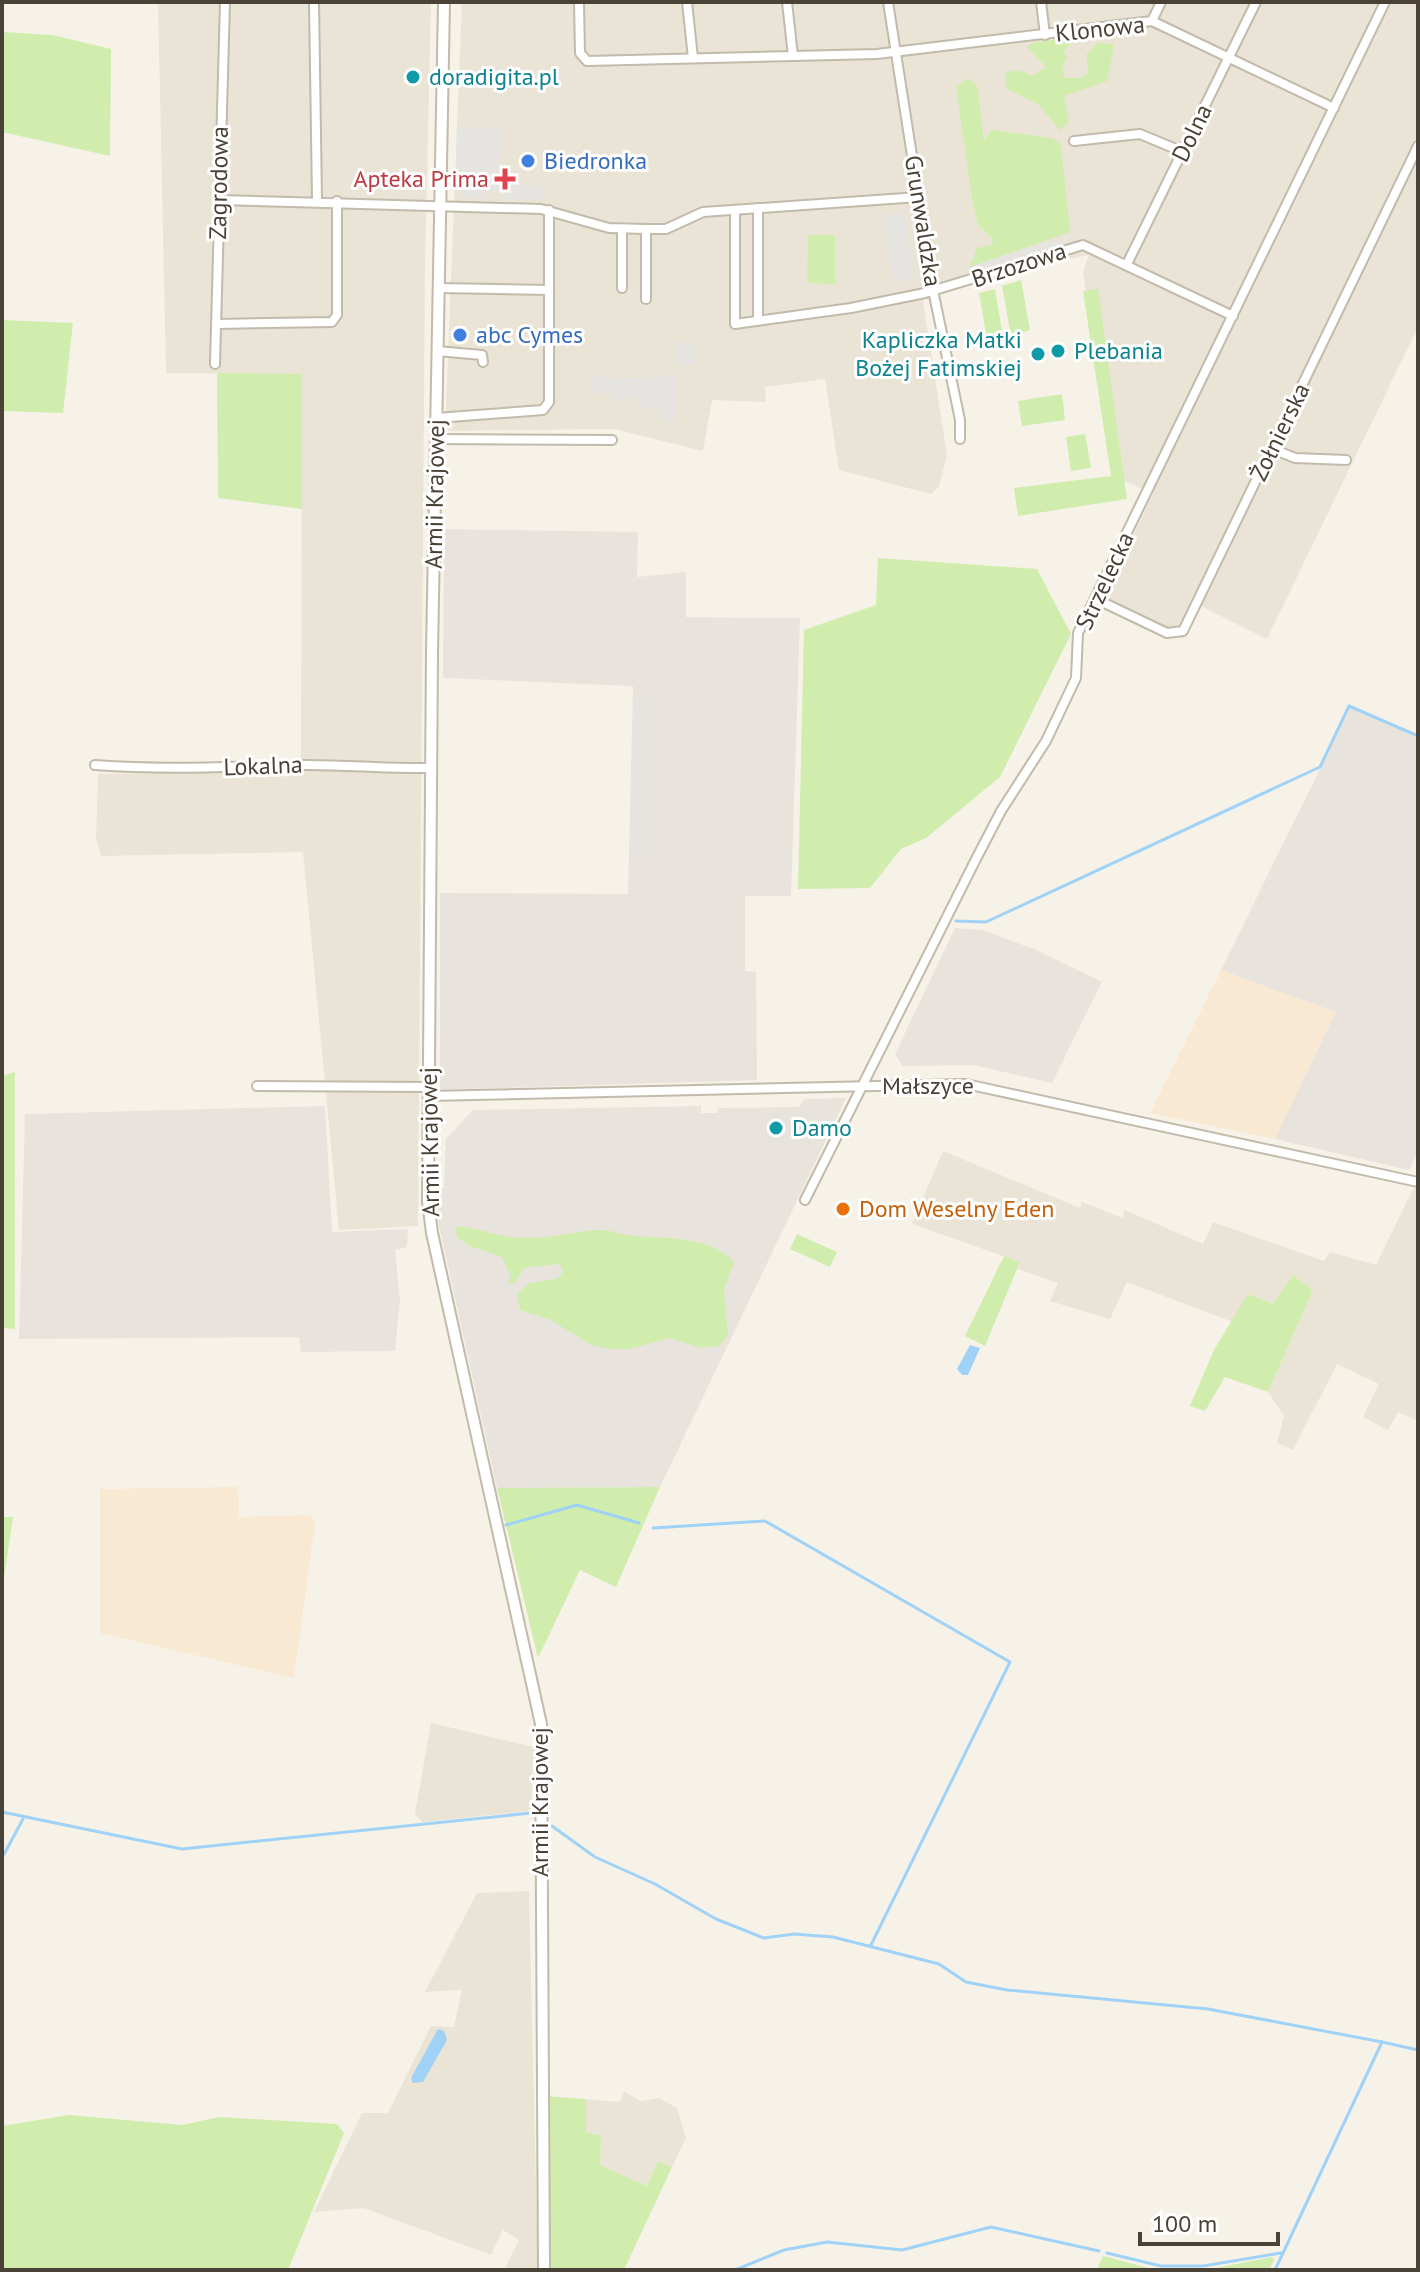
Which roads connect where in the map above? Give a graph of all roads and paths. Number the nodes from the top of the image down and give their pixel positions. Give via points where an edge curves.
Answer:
1 (225, 2) edge
2 (314, 2) edge
3 (444, 2) edge
4 (579, 2) edge
5 (687, 2) edge
6 (787, 2) edge
7 (888, 2) edge
8 (1041, 2) edge
9 (1161, 2) edge
10 (1256, 2) edge
11 (1385, 2) edge
12 (1152, 21) junction
13 (1045, 35) junction
14 (896, 53) junction
15 (793, 56) junction
16 (693, 58) junction
17 (1228, 58) junction
18 (1334, 108) junction
19 (1074, 141) dead end
20 (1418, 146) edge
21 (1183, 152) junction
22 (919, 197) junction
23 (218, 200) junction
24 (317, 200) junction
25 (337, 201) junction
26 (440, 204) junction
27 (758, 208) junction
28 (549, 210) junction
29 (735, 210) junction
30 (622, 229) junction
31 (646, 229) junction
32 (1127, 264) junction
33 (438, 288) junction
34 (622, 288) dead end
35 (549, 290) junction
36 (933, 290) junction
37 (646, 299) dead end
38 (1233, 316) junction
39 (758, 320) junction
40 (217, 324) junction
41 (437, 351) junction
42 (483, 362) dead end
43 (215, 364) dead end
44 (436, 418) junction
45 (436, 439) junction
46 (960, 439) dead end
47 (612, 440) dead end
48 (1273, 449) junction
49 (1346, 460) dead end
50 (1096, 599) junction
51 (95, 765) dead end
52 (431, 768) junction
53 (257, 1086) dead end
54 (862, 1086) junction
55 (428, 1091) junction
56 (1418, 1182) edge
57 (805, 1200) dead end
58 (544, 2270) edge

1 - 23 street, Zagrodowa
2 - 24 street
3 - 26 street, Armii Krajowej
4 - 16 street, Klonowa via 582,58 587,61
5 - 16 street
6 - 15 street
7 - 14 street, Grunwaldzka
8 - 13 street
9 - 12 street
10 - 17 street, Dolna
11 - 18 street, Strzelecka
12 - 13 street, Klonowa
12 - 17 street, Klonowa
13 - 14 street, Klonowa
14 - 15 street, Klonowa
14 - 22 street, Grunwaldzka
15 - 16 street, Klonowa
17 - 18 street, Klonowa
17 - 21 street, Dolna
18 - 38 street, Strzelecka
19 - 21 street via 1140,134
20 - 48 street, Żołnierska
21 - 32 street, Dolna
22 - 27 street
22 - 36 street, Grunwaldzka
23 - 24 street
23 - 40 street, Zagrodowa
24 - 25 street
25 - 26 street
25 - 40 street via 337,315 332,322
26 - 28 street
26 - 33 street, Armii Krajowej
27 - 29 street
27 - 39 street
28 - 30 street
28 - 35 street
29 - 31 street via 703,212 666,229
29 - 39 street, Brzozowa via 735,324
30 - 31 street
30 - 34 street
31 - 37 street
32 - 36 street, Brzozowa via 1083,245
32 - 38 street, Brzozowa
33 - 35 street
33 - 41 street, Armii Krajowej
35 - 44 street via 549,402 543,410
36 - 39 street, Brzozowa
36 - 46 street, Grunwaldzka
38 - 50 street, Strzelecka
40 - 43 street, Zagrodowa
41 - 42 street via 482,355
41 - 44 street, Armii Krajowej
44 - 45 street, Armii Krajowej
45 - 47 street
45 - 52 street, Armii Krajowej
48 - 49 street via 1322,462
48 - 50 street, Żołnierska via 1183,631 1167,633
50 - 54 street, Strzelecka via 1078,633 1076,678 1046,741 1001,811
51 - 52 street, Lokalna
52 - 55 street, Armii Krajowej
53 - 55 street, Małszyce
54 - 55 street, Małszyce
54 - 56 street, Małszyce via 984,1086
54 - 57 street, Strzelecka
55 - 58 street, Armii Krajowej via 429,1218 542,1741

